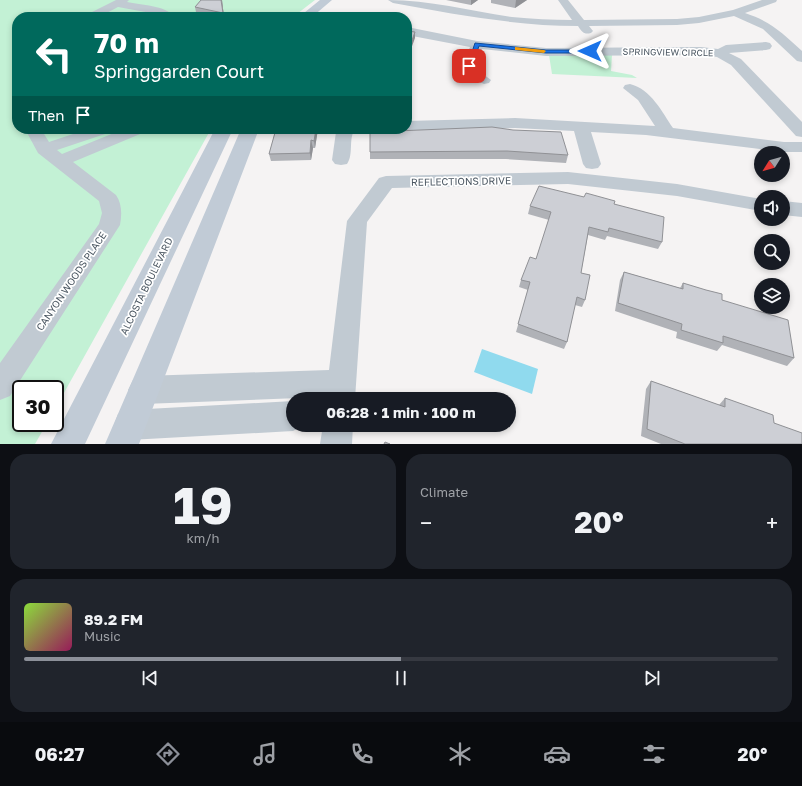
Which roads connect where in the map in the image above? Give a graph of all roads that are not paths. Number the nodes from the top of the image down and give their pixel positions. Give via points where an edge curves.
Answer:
1 (327, 0) edge
2 (393, 0) edge
3 (563, 0) edge
4 (772, 0) edge
5 (120, 2) edge
6 (338, 4) dead end
7 (100, 12) edge
8 (158, 12) edge
9 (311, 12) edge
10 (330, 12) edge
11 (735, 13) junction
12 (580, 23) junction
13 (412, 32) edge
14 (477, 44) junction
15 (766, 46) dead end
16 (605, 51) junction
17 (720, 53) junction
18 (802, 58) edge
19 (484, 80) dead end
20 (630, 88) dead end
21 (412, 126) edge
22 (581, 128) junction
23 (802, 132) edge
24 (668, 133) junction
25 (37, 134) edge
26 (95, 134) edge
27 (122, 134) edge
28 (222, 134) edge
29 (248, 134) edge
30 (344, 134) edge
31 (802, 147) edge
32 (52, 155) junction
33 (341, 160) dead end
34 (592, 164) dead end
35 (754, 204) edge
36 (790, 209) edge
37 (802, 210) edge
38 (0, 387) edge
39 (143, 390) junction
40 (341, 391) edge
41 (286, 417) edge
42 (337, 432) edge
43 (126, 434) edge
44 (68, 444) edge
45 (336, 444) edge

1 - 9 main road
2 - 12 street via 512,20
3 - 12 street
4 - 11 street
5 - 7 street
5 - 8 street
6 - 10 main road
11 - 12 street via 677,22
11 - 18 street via 762,23
12 - 16 street
13 - 14 street, SPRINGVIEW CIRCLE
14 - 16 street, SPRINGVIEW CIRCLE via 546,52
14 - 19 street via 469,66 474,74
15 - 17 street via 726,49
16 - 17 street, SPRINGVIEW CIRCLE
17 - 23 street, SPRINGVIEW CIRCLE via 736,62
20 - 24 street via 644,97
21 - 22 street via 515,123
22 - 24 street
22 - 34 street
24 - 31 street
25 - 32 street
26 - 32 street
27 - 32 street
28 - 44 main road, ALCOSTA BOULEVARD
29 - 39 main road
30 - 33 street
32 - 38 street, CANYON WOODS PLACE via 109,199 112,213 109,225
35 - 40 street, REFLECTIONS DRIVE via 677,190 568,178 386,182 357,222
36 - 37 street
39 - 40 street
39 - 43 main road
41 - 43 street
42 - 45 street

